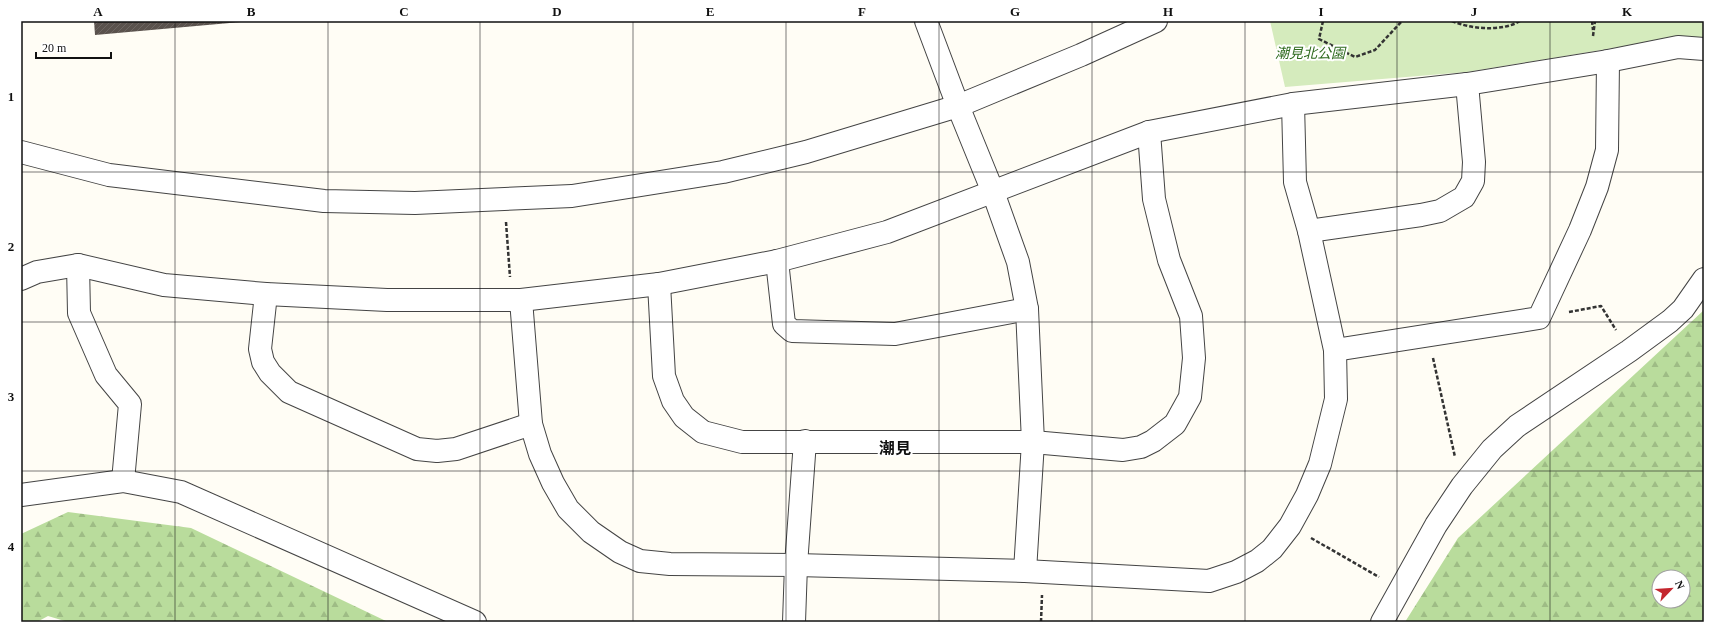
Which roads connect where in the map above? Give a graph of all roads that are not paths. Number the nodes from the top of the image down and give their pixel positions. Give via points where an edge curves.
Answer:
1 (926, 21) edge
2 (1156, 21) edge
3 (1704, 49) edge
4 (1608, 61) junction
5 (1467, 84) junction
6 (1293, 104) junction
7 (958, 106) junction
8 (1149, 132) junction
9 (21, 152) edge
10 (993, 192) junction
11 (1309, 231) junction
12 (777, 261) junction
13 (78, 265) junction
14 (21, 279) edge
15 (1704, 279) edge
16 (659, 284) junction
17 (266, 294) junction
18 (521, 300) junction
19 (1027, 309) junction
20 (1335, 350) junction
21 (531, 424) junction
22 (805, 440) junction
23 (1033, 442) junction
24 (123, 481) junction
25 (21, 495) edge
26 (796, 565) junction
27 (1024, 571) junction
28 (475, 622) edge
29 (794, 622) edge
30 (1382, 622) edge

1 - 7 street
2 - 7 street
3 - 4 street via 1678,47
4 - 5 street
4 - 20 street via 1607,150 1597,187 1580,230 1539,318
5 - 6 street
5 - 11 street via 1474,162 1473,181 1464,197 1440,211
6 - 8 street
6 - 11 street via 1295,182
7 - 9 street via 806,152 723,172 572,196 504,200 415,203 324,201 109,175
7 - 10 street
8 - 10 street
8 - 23 street via 1154,200 1169,260 1191,316 1194,358 1190,397 1175,424 1141,447 1123,450
10 - 12 street via 888,232
10 - 19 street via 1018,262
11 - 20 street
12 - 16 street
12 - 19 street via 784,324 792,331 895,334
13 - 14 street via 37,272
13 - 17 street via 164,285
13 - 24 street via 79,313 106,375 130,404
15 - 30 street via 1683,309 1670,321 1517,426 1492,449 1462,486 1436,525
16 - 18 street
16 - 22 street via 664,376 672,401 684,417 703,432 742,442
17 - 18 street via 387,300
17 - 21 street via 260,349 263,362 289,392 417,449 456,449
18 - 21 street
19 - 23 street
20 - 27 street via 1336,399 1320,464 1290,526 1272,549 1257,562 1209,581
21 - 26 street via 540,454 568,509 591,532 620,552 640,561 670,564
22 - 23 street
22 - 26 street
23 - 27 street
24 - 25 street
24 - 28 street via 182,492
26 - 27 street
26 - 29 street

